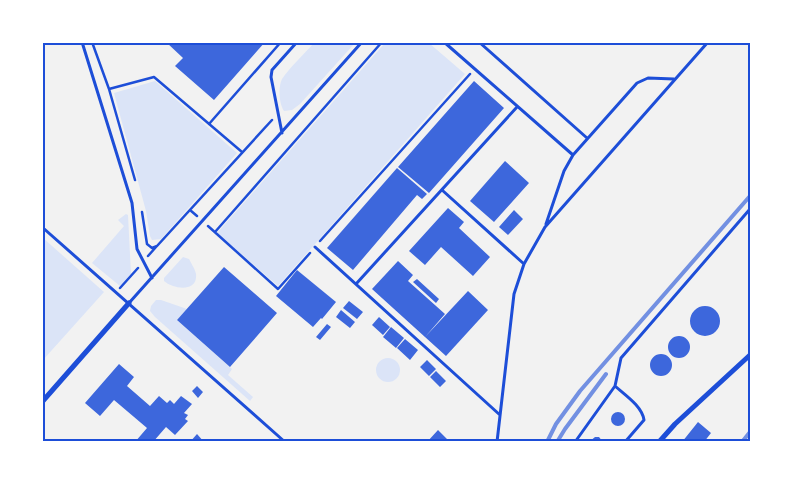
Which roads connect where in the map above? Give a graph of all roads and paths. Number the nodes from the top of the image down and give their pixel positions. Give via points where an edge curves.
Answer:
1 (82, 42) edge
2 (92, 42) edge
3 (281, 42) edge
4 (297, 42) edge
5 (362, 42) edge
6 (382, 42) edge
7 (444, 42) edge
8 (479, 42) edge
9 (708, 42) edge
10 (474, 69) junction
11 (674, 80) junction
12 (109, 89) junction
13 (517, 107) junction
14 (278, 114) junction
15 (209, 124) junction
16 (282, 133) junction
17 (587, 138) junction
18 (242, 152) junction
19 (572, 155) junction
20 (136, 184) dead end
21 (442, 190) junction
22 (750, 209) edge
23 (190, 210) junction
24 (142, 211) dead end
25 (203, 221) junction
26 (42, 227) edge
27 (545, 227) junction
28 (215, 232) junction
29 (315, 247) junction
30 (524, 264) junction
31 (152, 278) junction
32 (356, 284) junction
33 (129, 303) junction
34 (750, 356) edge
35 (615, 386) junction
36 (42, 402) edge
37 (500, 415) junction
38 (285, 442) edge
39 (497, 442) edge
40 (575, 442) edge
41 (625, 442) edge
42 (659, 442) edge

1 - 31 lane via 132,203 137,249
2 - 12 path
3 - 15 path
4 - 14 lane via 272,70
5 - 16 lane
6 - 28 path
7 - 10 lane
8 - 17 lane
9 - 11 lane
10 - 13 lane
10 - 29 path
11 - 17 lane via 648,78 637,83
11 - 27 lane
12 - 15 path via 154,77
12 - 20 path
13 - 19 lane
13 - 21 lane
14 - 16 lane
14 - 18 path
15 - 18 path
16 - 25 lane
17 - 19 lane
18 - 23 path
19 - 27 lane
21 - 30 lane
21 - 32 lane
22 - 35 lane via 621,358
23 - 24 path via 152,248 147,244
23 - 25 path
25 - 28 path
25 - 31 lane
26 - 33 lane
27 - 30 lane
28 - 29 path via 278,289
29 - 32 lane
30 - 37 lane via 514,294
31 - 33 lane
32 - 37 lane
33 - 36 street
33 - 38 lane
34 - 42 street
35 - 40 lane
35 - 41 lane via 640,409 644,420
37 - 39 lane

